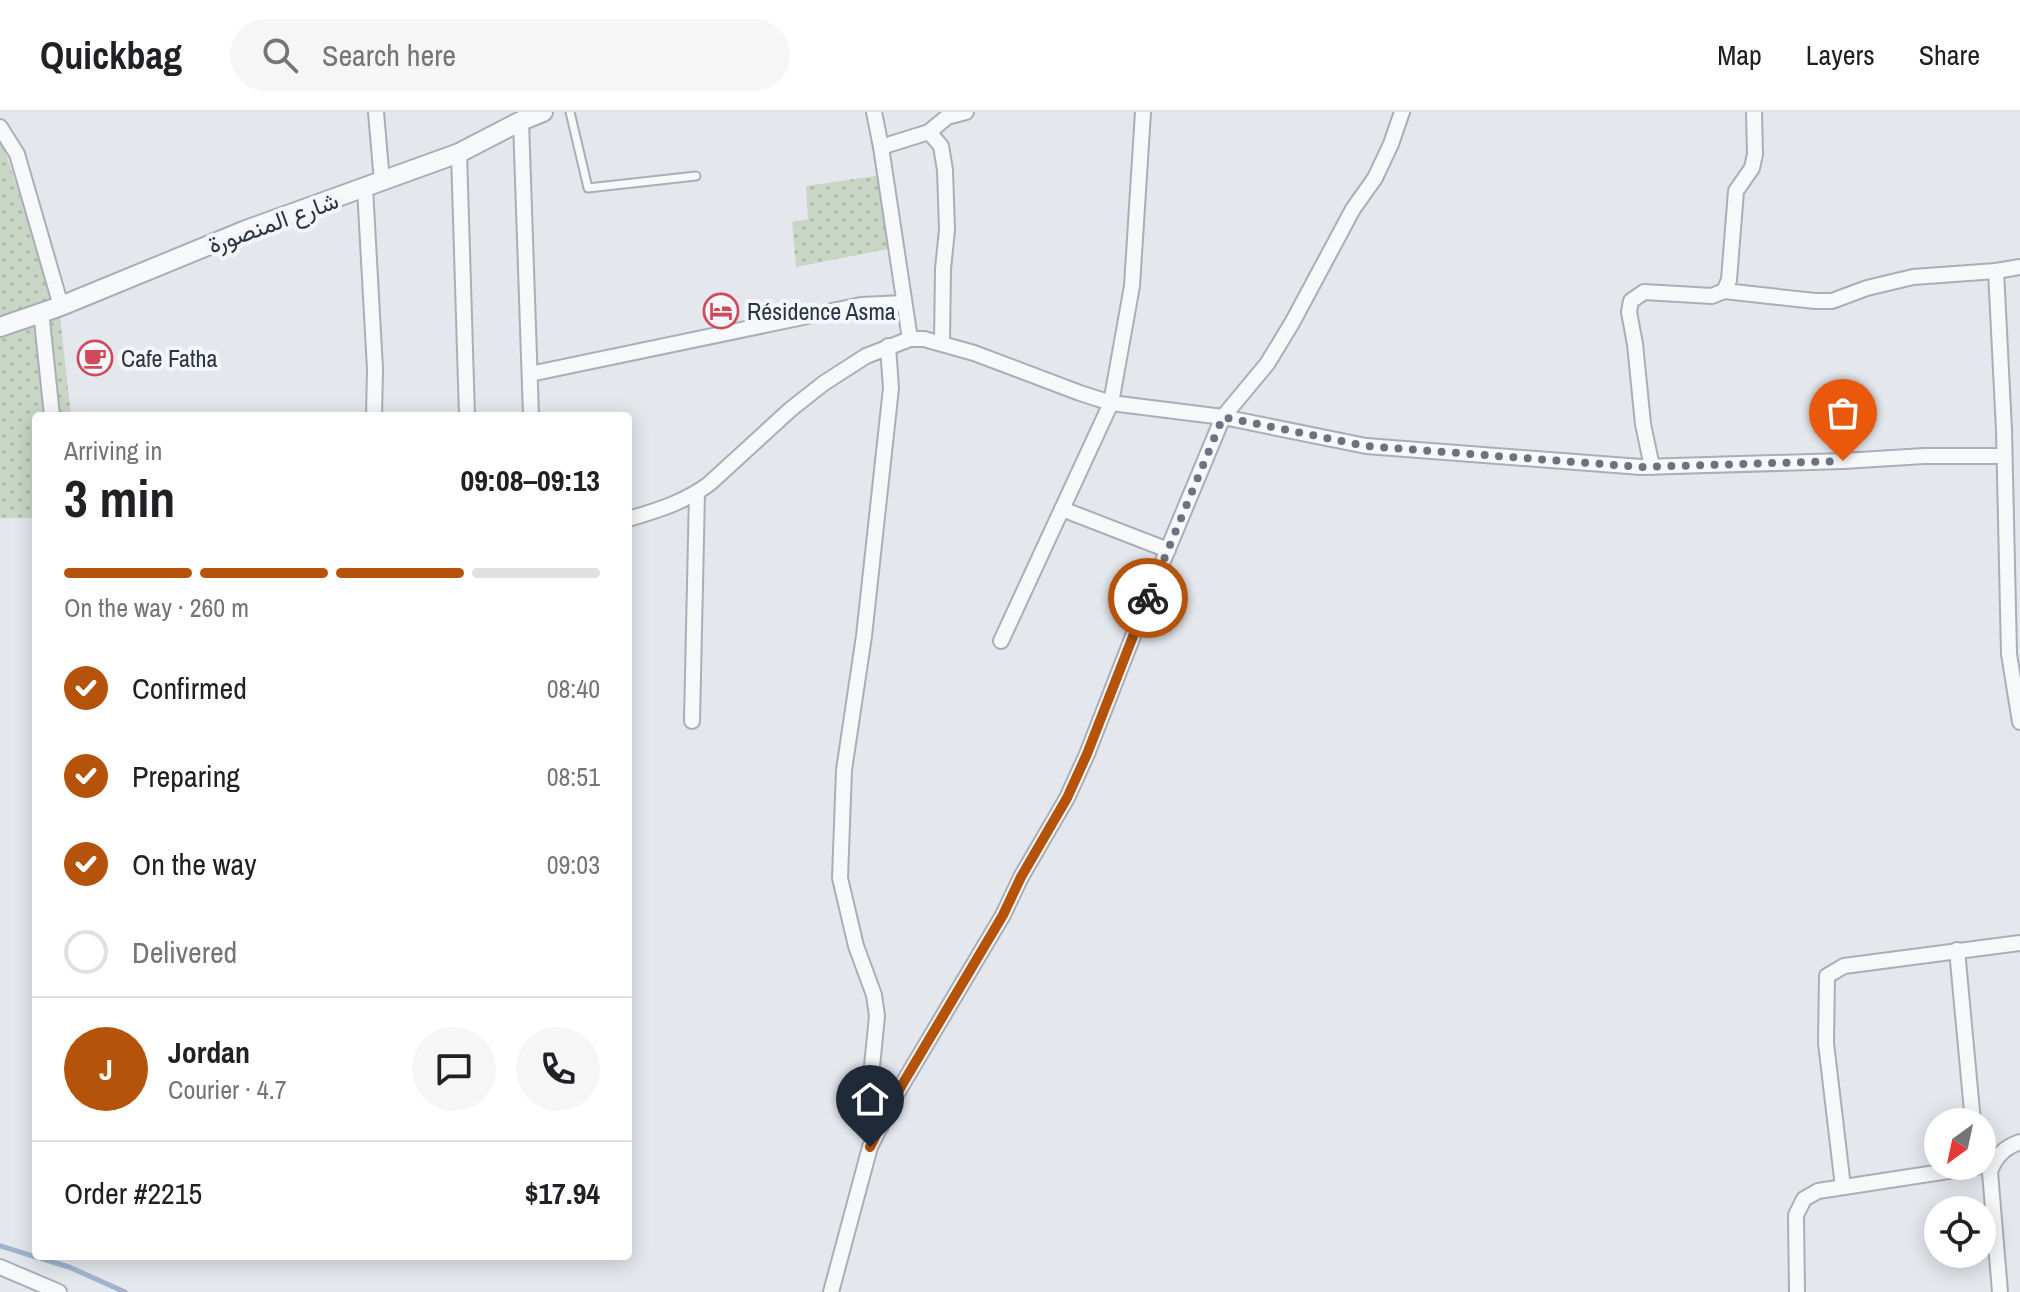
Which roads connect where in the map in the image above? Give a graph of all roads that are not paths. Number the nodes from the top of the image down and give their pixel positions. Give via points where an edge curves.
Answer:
1 (376, 112) edge
2 (543, 112) edge
3 (570, 112) edge
4 (874, 112) edge
5 (966, 112) edge
6 (1143, 112) edge
7 (1402, 112) edge
8 (1754, 112) edge
9 (521, 121) junction
10 (0, 127) edge
11 (929, 132) junction
12 (881, 147) junction
13 (459, 153) junction
14 (696, 176) dead end
15 (374, 185) junction
16 (2020, 267) edge
17 (1996, 271) junction
18 (1724, 291) junction
19 (904, 303) junction
20 (61, 306) junction
21 (41, 311) junction
22 (0, 327) edge
23 (910, 339) junction
24 (942, 343) junction
25 (888, 346) junction
26 (530, 374) junction
27 (1111, 403) junction
28 (52, 412) edge
29 (374, 412) edge
30 (467, 412) edge
31 (531, 412) edge
32 (1223, 417) junction
33 (2004, 430) junction
34 (2020, 430) edge
35 (2003, 456) junction
36 (1652, 467) junction
37 (697, 493) junction
38 (1062, 509) junction
39 (632, 518) edge
40 (1168, 550) junction
41 (1001, 641) dead end
42 (2015, 653) edge
43 (692, 721) dead end
44 (2020, 722) edge
45 (2020, 943) edge
46 (1957, 950) junction
47 (1972, 1108) edge
48 (881, 1126) junction
49 (2020, 1142) edge
50 (1996, 1155) edge
51 (1924, 1175) edge
52 (1991, 1180) edge
53 (1843, 1187) junction
54 (0, 1267) edge
55 (59, 1292) edge
56 (831, 1292) edge
57 (1797, 1292) edge
58 (2000, 1292) edge

1 - 15 street
2 - 9 street, شارع المنصورة
3 - 14 lane via 588,188
4 - 12 street
5 - 11 street via 947,117
6 - 27 street via 1132,286
7 - 32 street via 1375,178 1292,323 1267,364
8 - 18 street via 1755,154 1736,191
9 - 13 street, شارع المنصورة
9 - 26 street
10 - 20 street via 17,154
11 - 12 street
11 - 24 street via 941,146 945,170
12 - 19 street
13 - 15 street, شارع المنصورة
13 - 30 street
15 - 20 street, شارع المنصورة via 246,230
15 - 29 street
16 - 17 street
17 - 18 street via 1913,277 1832,301
17 - 33 street
18 - 36 street via 1712,296 1644,292 1631,301
19 - 23 street
19 - 26 street via 861,305
20 - 21 street, شارع المنصورة
21 - 22 street, شارع المنصورة
21 - 28 street
23 - 24 street
23 - 25 street
24 - 27 street
25 - 37 street via 824,383
25 - 48 street via 891,388 844,770 840,878 874,995 870,1086
26 - 31 street
27 - 32 street
27 - 38 street
32 - 36 street via 1366,446
32 - 40 street
33 - 34 street
33 - 35 street
35 - 36 street
35 - 42 street
37 - 39 street
37 - 43 street
38 - 40 street
38 - 41 street
40 - 48 street via 1067,798
42 - 44 street
45 - 46 street
46 - 47 street
46 - 53 street via 1844,966 1827,976 1826,1043
48 - 56 street via 870,1147
49 - 50 street
51 - 53 street
52 - 58 street
53 - 57 street via 1804,1199 1796,1215
54 - 55 street

